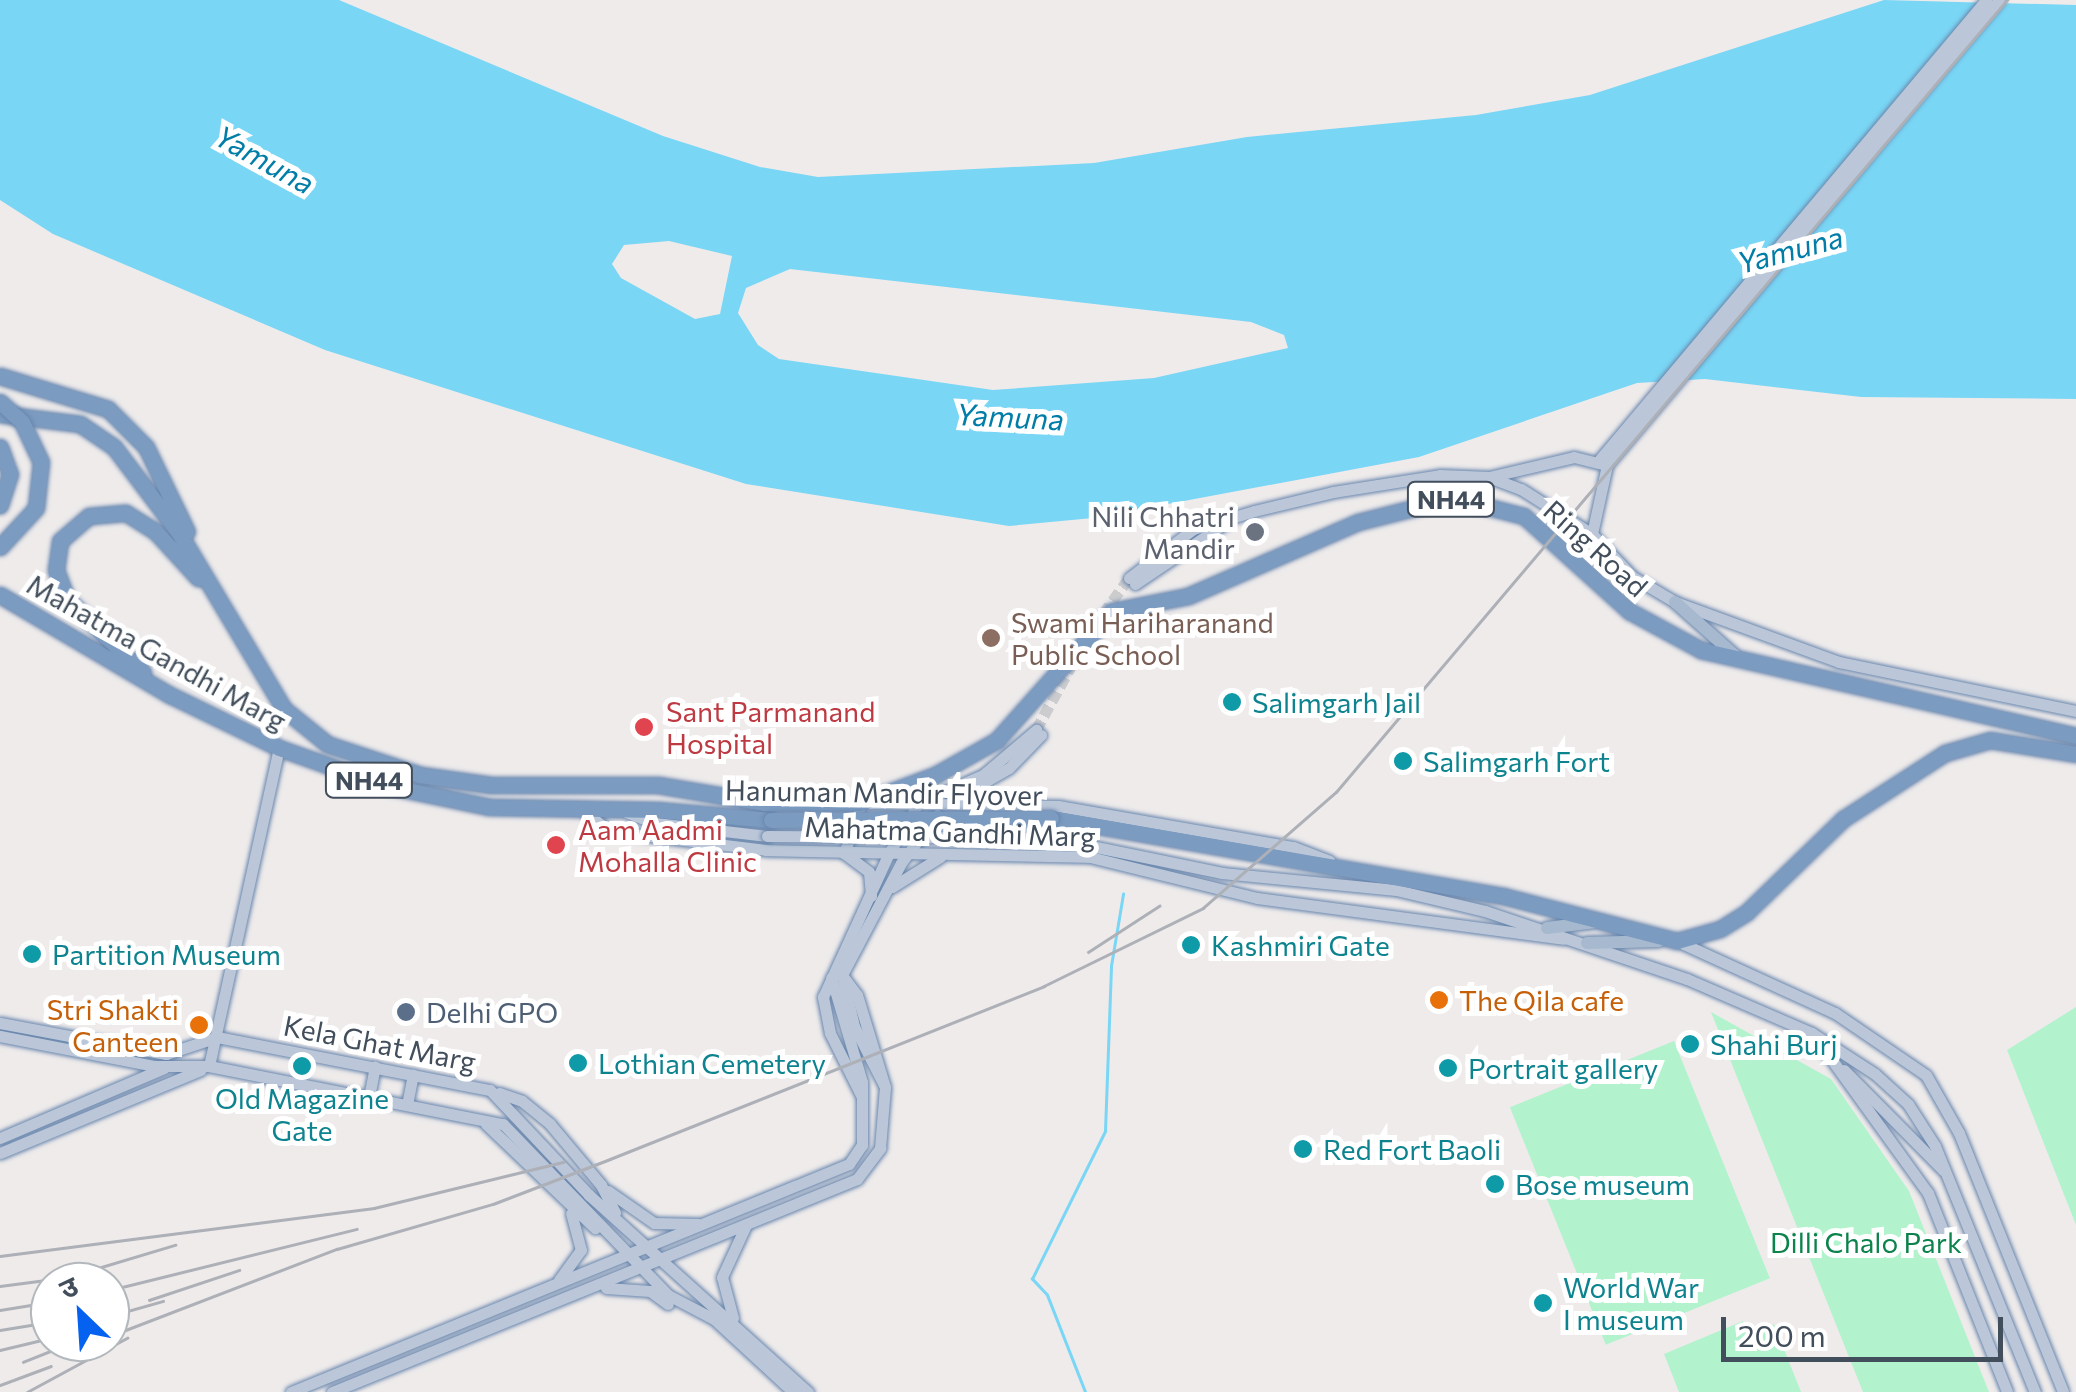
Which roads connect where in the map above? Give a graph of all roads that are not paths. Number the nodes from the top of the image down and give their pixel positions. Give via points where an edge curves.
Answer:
1 (1986, 0) edge
2 (1999, 0) edge
3 (0, 376) edge
4 (0, 402) edge
5 (0, 414) edge
6 (0, 447) edge
7 (1616, 447) junction
8 (1603, 462) junction
9 (1489, 477) junction
10 (0, 505) edge
11 (1592, 534) junction
12 (0, 546) edge
13 (1132, 581) tunnel mouth
14 (0, 595) edge
15 (215, 595) junction
16 (1675, 602) junction
17 (1739, 658) junction
18 (170, 694) junction
19 (2076, 711) edge
20 (2076, 736) edge
21 (279, 748) junction
22 (2076, 754) edge
23 (935, 775) junction
24 (925, 800) junction
25 (860, 803) junction
26 (945, 803) junction
27 (582, 810) junction
28 (656, 816) junction
29 (1209, 837) junction
30 (1179, 842) junction
31 (844, 853) junction
32 (889, 853) junction
33 (910, 853) junction
34 (948, 854) junction
35 (1329, 862) junction
36 (1297, 864) junction
37 (1310, 880) junction
38 (887, 892) junction
39 (871, 896) junction
40 (1307, 904) junction
41 (1604, 921) junction
42 (1546, 928) junction
43 (1677, 941) junction
44 (1586, 943) junction
45 (836, 976) junction
46 (0, 1023) edge
47 (218, 1032) junction
48 (1812, 1033) junction
49 (0, 1036) edge
50 (195, 1045) junction
51 (1836, 1065) junction
52 (208, 1066) junction
53 (166, 1067) junction
54 (375, 1067) junction
55 (413, 1075) junction
56 (490, 1090) junction
57 (368, 1097) junction
58 (406, 1105) junction
59 (476, 1118) junction
60 (0, 1138) edge
61 (0, 1153) edge
62 (1946, 1173) junction
63 (601, 1184) junction
64 (569, 1210) junction
65 (618, 1218) junction
66 (712, 1223) junction
67 (746, 1225) junction
68 (603, 1233) junction
69 (650, 1248) junction
70 (628, 1257) junction
71 (663, 1259) junction
72 (640, 1268) junction
73 (548, 1289) junction
74 (578, 1294) junction
75 (714, 1320) junction
76 (735, 1323) junction
77 (291, 1392) edge
78 (332, 1392) edge
79 (793, 1392) edge
80 (808, 1392) edge
81 (2007, 1392) edge
82 (2034, 1392) edge
83 (2063, 1392) edge

1 - 7 main road
2 - 7 main road
3 - 15 highway via 108,408 132,429
4 - 12 highway, bridge via 22,422 41,462 36,508
5 - 15 highway, Mahatma Gandhi Marg via 80,424 114,447 179,533
6 - 10 highway via 10,474
7 - 8 main road
8 - 9 main road via 1574,457
8 - 11 main road
9 - 11 main road
9 - 13 main road via 1440,476 1333,492 1193,530
11 - 16 main road via 1632,577
14 - 18 highway, Mahatma Gandhi Marg
15 - 18 highway via 155,532 126,513 89,516 60,541 55,562 68,599
15 - 25 highway, Mahatma Gandhi Marg via 284,708 327,744 374,765 491,785 658,785 766,803
16 - 17 main road
16 - 19 main road via 1839,662
17 - 20 highway, Ring Road / NH44
17 - 23 highway, Ring Road / NH44 via 1647,625 1524,516 1474,500 1426,502 1244,568 1188,596 1112,611 997,740
18 - 21 highway, Mahatma Gandhi Marg / NH44
21 - 27 highway, Mahatma Gandhi Marg / NH44 via 443,799
21 - 47 main road
22 - 43 highway via 2022,741 1966,746 1843,819 1747,912 1720,930
23 - 24 main road
23 - 25 highway, Ring Road / NH44
24 - 25 main road
24 - 26 main road
24 - 26 main road via 983,775 1038,732 1009,768
24 - 32 main road
25 - 31 main road via 858,827
26 - 29 main road via 1058,806
26 - 33 main road
27 - 28 highway, Hanuman Mandir Flyover
27 - 31 main road, Mahatma Gandhi Marg via 610,831
28 - 30 highway, Hanuman Mandir Flyover, bridge via 797,822 1051,818
28 - 37 main road, Hanuman Mandir Flyover, bridge via 767,836 1052,838 1222,872
29 - 30 highway
29 - 35 main road via 1293,847
30 - 36 highway
31 - 32 main road, Mahatma Gandhi Marg
31 - 39 main road via 869,872
32 - 33 main road, Mahatma Gandhi Marg
32 - 39 main road
33 - 34 main road, Mahatma Gandhi Marg
33 - 38 main road
34 - 38 main road
34 - 40 main road, Mahatma Gandhi Marg via 1090,857
35 - 36 highway
35 - 41 highway
36 - 37 highway
37 - 40 main road
37 - 42 main road, Mahatma Gandhi Marg via 1396,890
38 - 45 main road
39 - 45 main road
40 - 44 main road, Mahatma Gandhi Marg
41 - 42 main road
41 - 43 highway
42 - 44 main road, Mahatma Gandhi Marg
43 - 44 main road
43 - 83 main road via 1835,1013 1926,1075 1960,1133
44 - 48 main road, Mahatma Gandhi Marg
45 - 66 main road via 823,1015 862,1097 862,1145 849,1164
45 - 67 main road via 857,995 885,1086 880,1148 857,1180
46 - 50 main road via 166,1054
47 - 50 main road
47 - 52 main road
47 - 54 main road, Kela Ghat Marg
48 - 51 main road
48 - 62 main road, Mahatma Gandhi Marg via 1908,1104
49 - 53 main road
50 - 53 main road
51 - 62 main road
51 - 81 main road via 1928,1193
52 - 53 main road, Kela Ghat Marg
52 - 57 main road, Kela Ghat Marg
52 - 61 main road
53 - 60 main road
54 - 55 main road, Kela Ghat Marg
54 - 57 main road
55 - 56 main road, Kela Ghat Marg
55 - 58 main road
56 - 63 main road via 522,1101 550,1124
56 - 65 main road, Kela Ghat Marg
57 - 58 main road, Kela Ghat Marg
58 - 59 main road, Kela Ghat Marg
59 - 64 main road via 517,1150
59 - 68 main road, Kela Ghat Marg via 503,1124 528,1144
62 - 82 main road, Mahatma Gandhi Marg
63 - 65 main road
63 - 66 main road via 631,1213 654,1223
64 - 68 main road
64 - 73 main road via 581,1250 571,1271
65 - 69 main road, Kela Ghat Marg
66 - 69 main road
67 - 71 main road
67 - 76 main road via 722,1277
68 - 70 main road, Kela Ghat Marg
69 - 70 main road
69 - 71 main road, Kela Ghat Marg
70 - 72 main road, Kela Ghat Marg
70 - 73 main road
71 - 72 main road
71 - 76 main road, Kela Ghat Marg
72 - 74 main road
72 - 75 main road, Kela Ghat Marg via 668,1295
73 - 77 main road
74 - 75 main road via 641,1288
74 - 78 main road
75 - 79 main road
76 - 80 main road, Kela Ghat Marg

